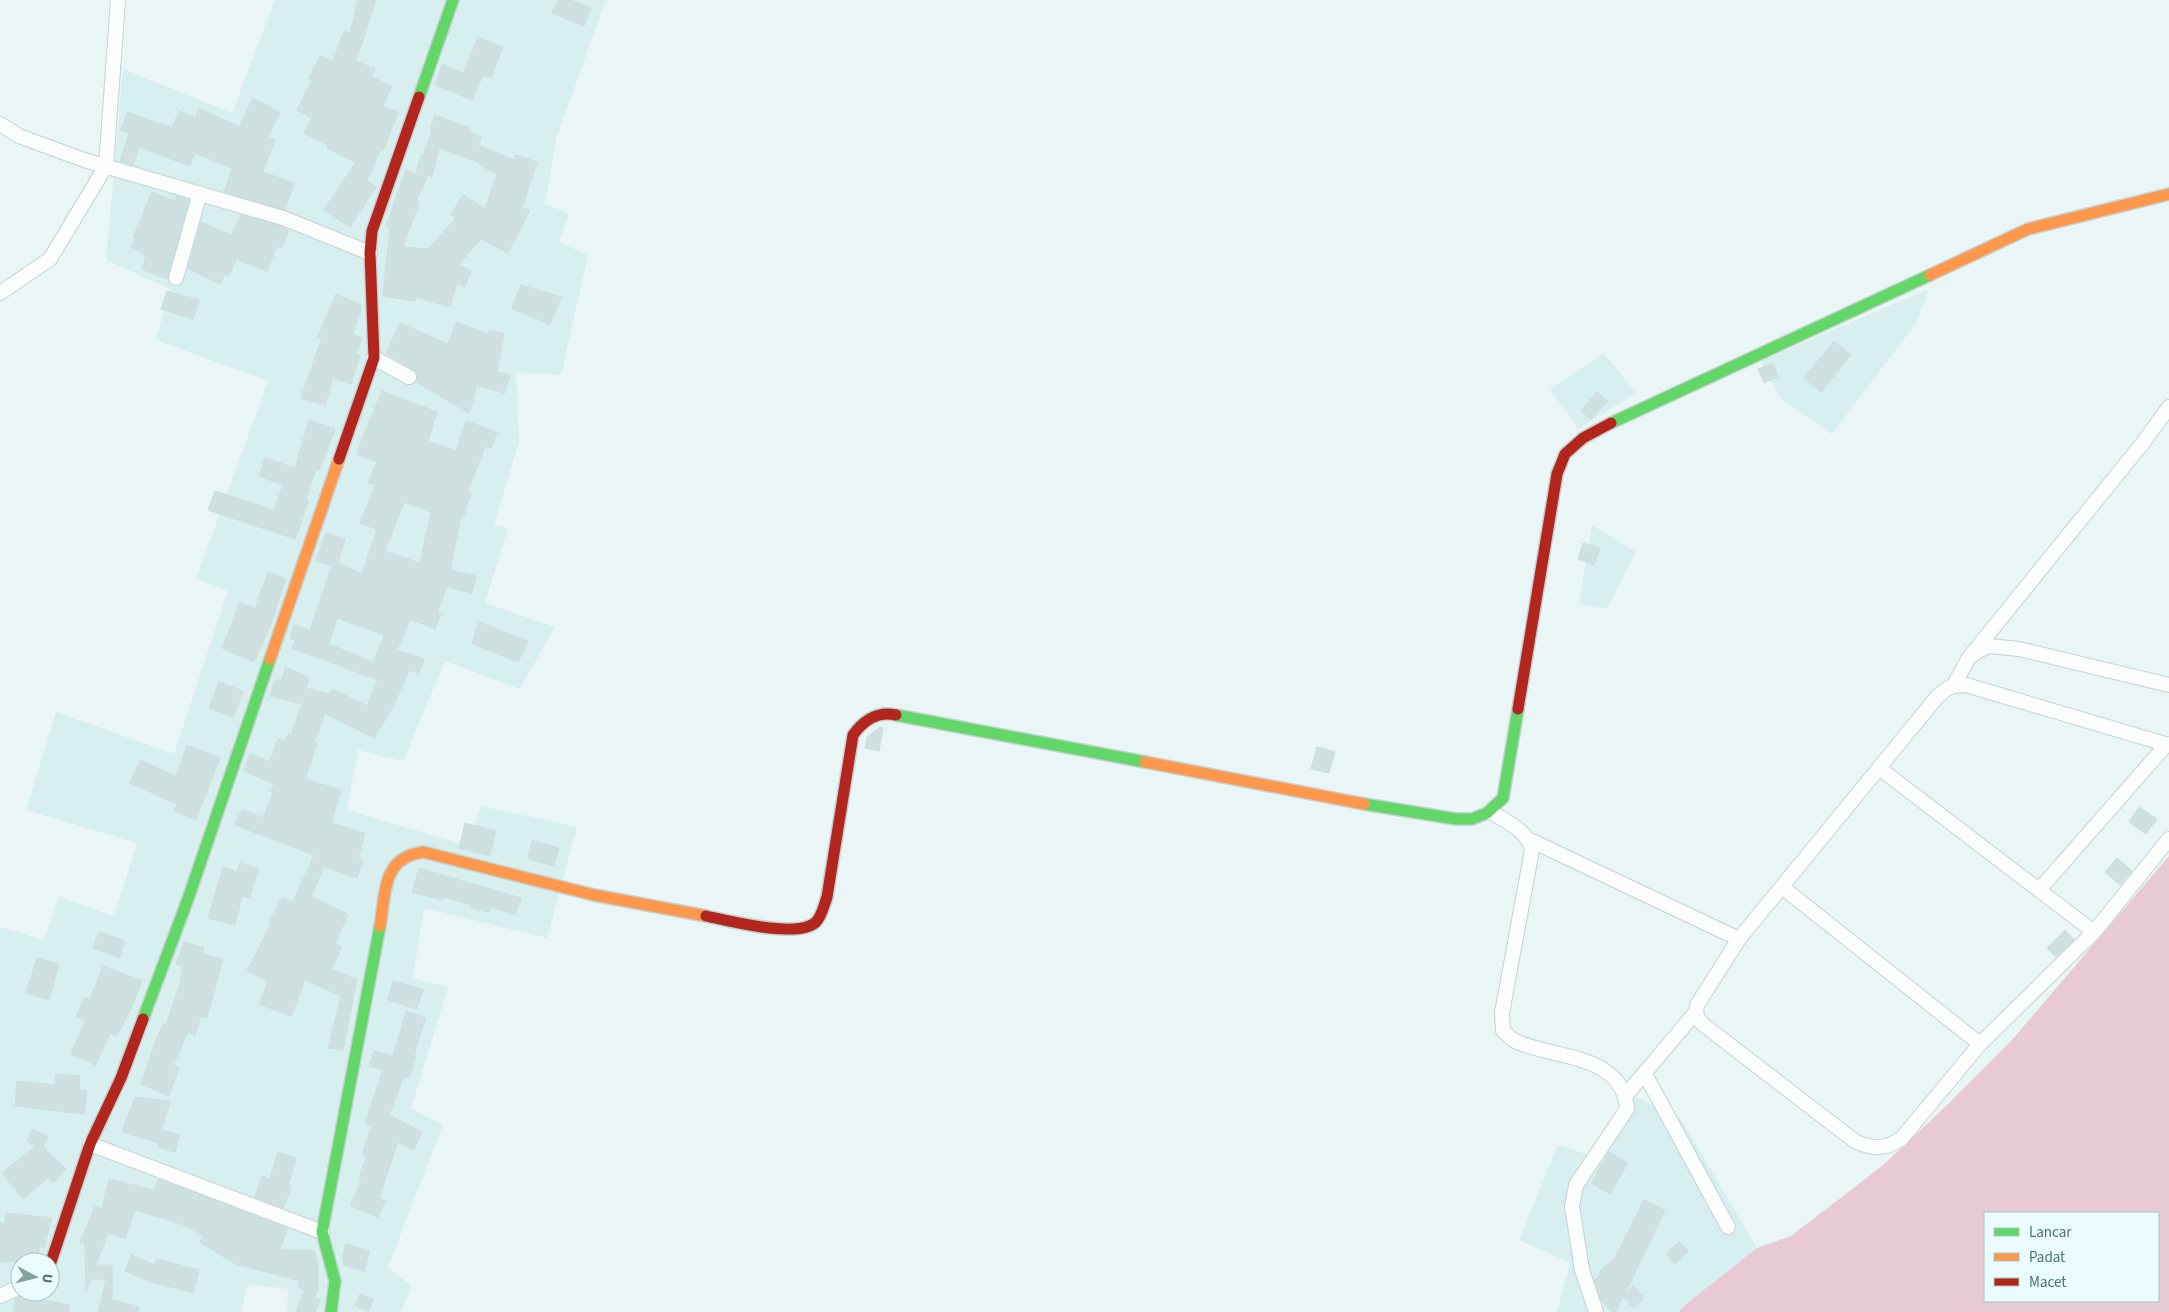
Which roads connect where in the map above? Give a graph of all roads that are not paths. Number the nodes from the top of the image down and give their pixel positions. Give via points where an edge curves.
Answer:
1 (118, 0) edge
2 (453, 0) edge
3 (0, 124) edge
4 (106, 166) junction
5 (200, 193) junction
6 (2169, 194) edge
7 (370, 254) junction
8 (176, 278) dead end
9 (0, 293) edge
10 (374, 358) junction
11 (409, 377) dead end
12 (2169, 407) edge
13 (1968, 660) junction
14 (2169, 684) edge
15 (1954, 685) junction
16 (2168, 744) edge
17 (1879, 768) junction
18 (1491, 812) junction
19 (2169, 838) edge
20 (1530, 840) junction
21 (1782, 887) junction
22 (2039, 890) junction
23 (2094, 932) junction
24 (1739, 939) junction
25 (1695, 1013) junction
26 (1980, 1044) junction
27 (1645, 1074) junction
28 (1626, 1095) junction
29 (90, 1144) junction
30 (1728, 1227) dead end
31 (322, 1232) junction
32 (54, 1252) edge
33 (331, 1312) edge
34 (1596, 1312) edge

1 - 4 street
2 - 7 main road via 372,231
3 - 4 street via 19,136
4 - 5 street
4 - 9 street via 50,259
5 - 7 street via 283,218
5 - 8 street
6 - 18 main road via 2028,229 1616,420 1583,438 1565,454 1557,474 1503,798
7 - 10 main road
10 - 11 street
10 - 29 main road via 188,899 121,1078
12 - 13 street
13 - 14 street via 1989,646 2019,649
13 - 15 street
15 - 16 street via 1966,685
15 - 17 street via 1937,697
16 - 22 street
17 - 21 street
17 - 22 street
18 - 20 street
18 - 31 main road via 1473,821 1434,817 886,713 862,722 853,735 827,897 816,922 803,929 768,928 594,895 423,852 408,854 390,871
19 - 23 street
20 - 24 street
20 - 28 street via 1532,850 1502,1013 1503,1031 1514,1041 1590,1063 1609,1072
21 - 24 street
21 - 26 street
22 - 23 street
23 - 26 street
24 - 25 street
25 - 26 street via 1698,1020 1720,1038 1856,1142 1869,1147 1888,1147 1901,1139
25 - 27 street
27 - 28 street
27 - 30 street
28 - 34 street via 1627,1109 1572,1196 1582,1270
29 - 31 street
29 - 32 main road
31 - 33 main road via 335,1282

